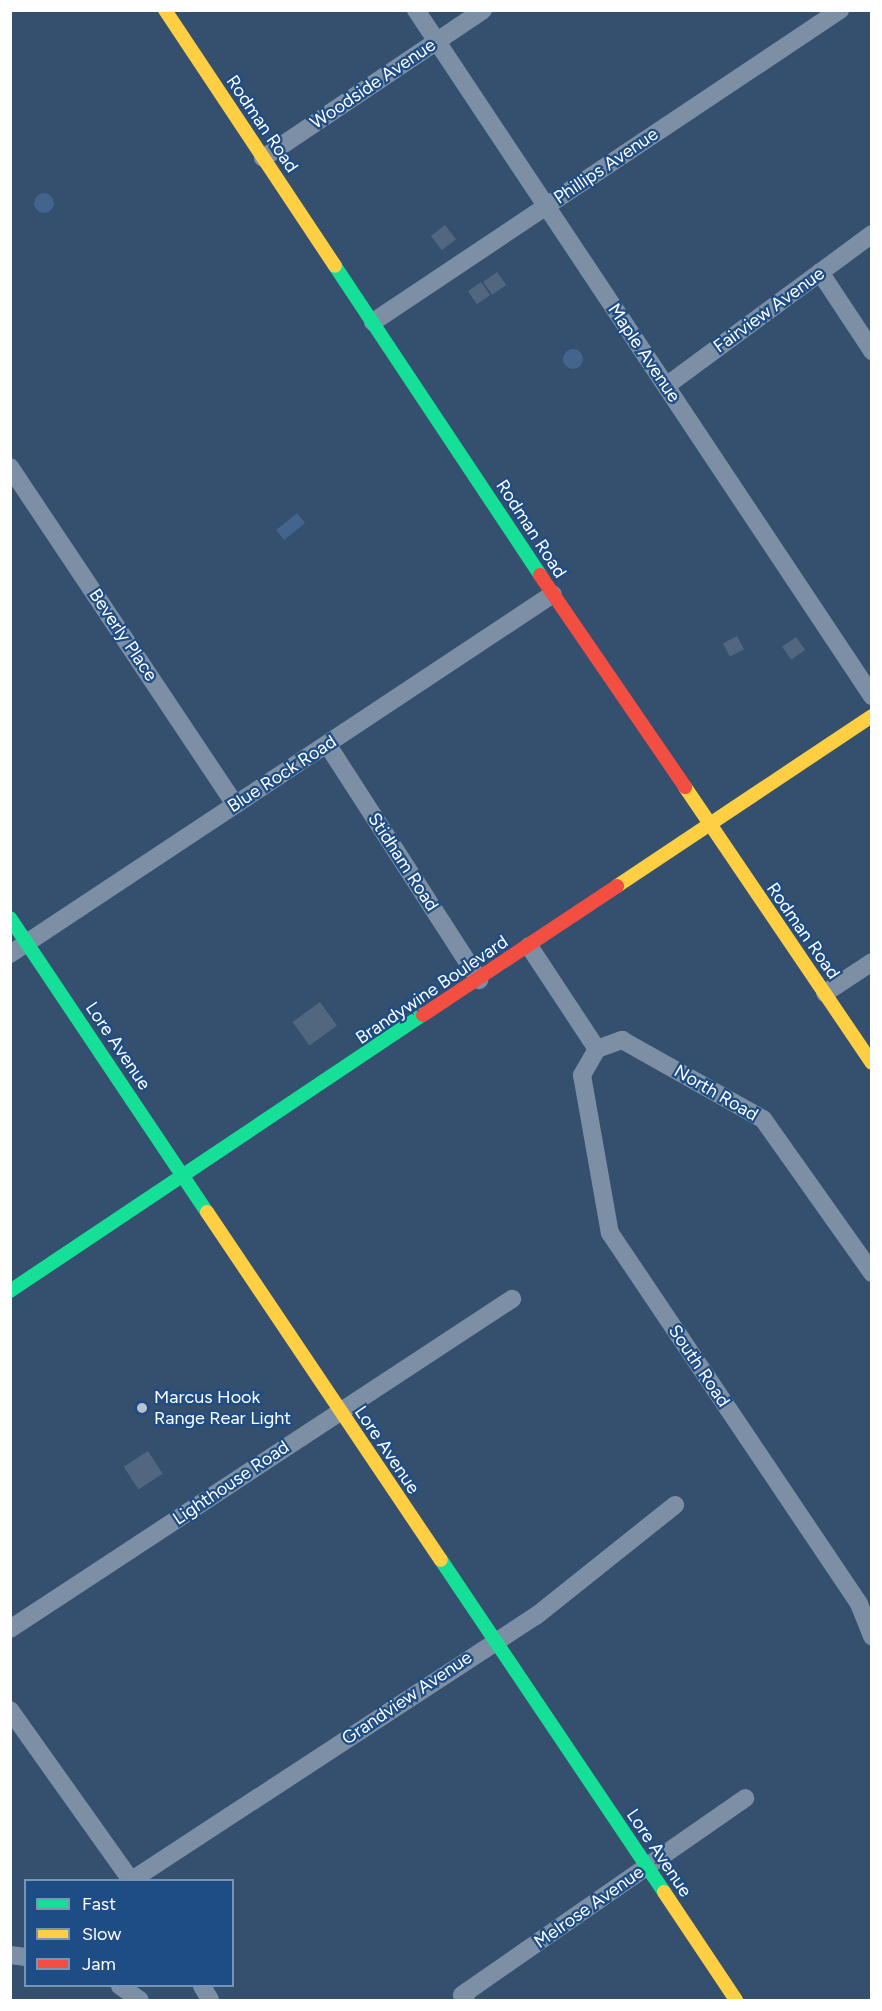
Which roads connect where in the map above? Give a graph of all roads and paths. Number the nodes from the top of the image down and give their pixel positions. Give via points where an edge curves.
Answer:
1 (165, 10) edge
2 (416, 10) edge
3 (483, 10) edge
4 (840, 10) edge
5 (437, 41) junction
6 (263, 158) junction
7 (546, 206) junction
8 (872, 234) edge
9 (820, 272) junction
10 (373, 322) junction
11 (872, 351) edge
12 (666, 386) junction
13 (10, 467) edge
14 (553, 594) junction
15 (872, 696) edge
16 (872, 716) edge
17 (327, 744) junction
18 (235, 804) junction
19 (709, 826) junction
20 (10, 918) edge
21 (27, 942) junction
22 (529, 946) junction
23 (10, 954) edge
24 (872, 962) edge
25 (479, 980) junction
26 (825, 993) junction
27 (597, 1049) junction
28 (872, 1063) edge
29 (183, 1176) junction
30 (872, 1273) edge
31 (10, 1292) edge
32 (512, 1299) dead end
33 (339, 1412) junction
34 (675, 1505) dead end
35 (865, 1601) edge
36 (10, 1629) edge
37 (872, 1636) edge
38 (494, 1640) junction
39 (10, 1710) edge
40 (745, 1798) dead end
41 (646, 1867) junction
42 (130, 1879) edge
43 (134, 1879) edge
44 (121, 1987) edge
45 (203, 1987) edge
46 (464, 1998) edge
47 (140, 2001) edge
48 (210, 2001) edge
49 (736, 2001) edge

1 - 6 street, Rodman Road
2 - 5 street, Maple Avenue
3 - 5 street, Woodside Avenue
4 - 7 street, Phillips Avenue
5 - 6 street, Woodside Avenue
5 - 7 street, Maple Avenue
6 - 10 street, Rodman Road
7 - 10 street, Phillips Avenue
7 - 12 street, Maple Avenue
8 - 9 street, Fairview Avenue
9 - 11 street
9 - 12 street, Fairview Avenue
10 - 14 street, Rodman Road
12 - 15 street, Maple Avenue
13 - 18 street, Beverly Place
14 - 17 street, Blue Rock Road
14 - 19 street, Rodman Road
16 - 19 street, Brandywine Boulevard
17 - 18 street, Blue Rock Road
17 - 25 street, Stidham Road
18 - 21 street, Blue Rock Road
19 - 22 street, Brandywine Boulevard
19 - 26 street, Rodman Road
20 - 21 street, Lore Avenue
21 - 23 street, Blue Rock Road
21 - 29 street, Lore Avenue
22 - 25 street, Brandywine Boulevard
22 - 27 street
24 - 26 street
25 - 29 street, Brandywine Boulevard
26 - 28 street, Rodman Road
27 - 30 street, North Road via 622,1040 763,1119
27 - 35 street, South Road via 582,1075 610,1233
29 - 31 street, Brandywine Boulevard
29 - 33 street, Lore Avenue
32 - 33 street, Lighthouse Road
33 - 36 street, Lighthouse Road
33 - 38 street, Lore Avenue
34 - 38 street, Grandview Avenue via 562,1598
35 - 37 street, South Road
38 - 41 street, Lore Avenue
38 - 43 street, Grandview Avenue
39 - 42 street
40 - 41 street, Melrose Avenue
41 - 46 street, Melrose Avenue
41 - 49 street, Lore Avenue
44 - 47 street
45 - 48 street

